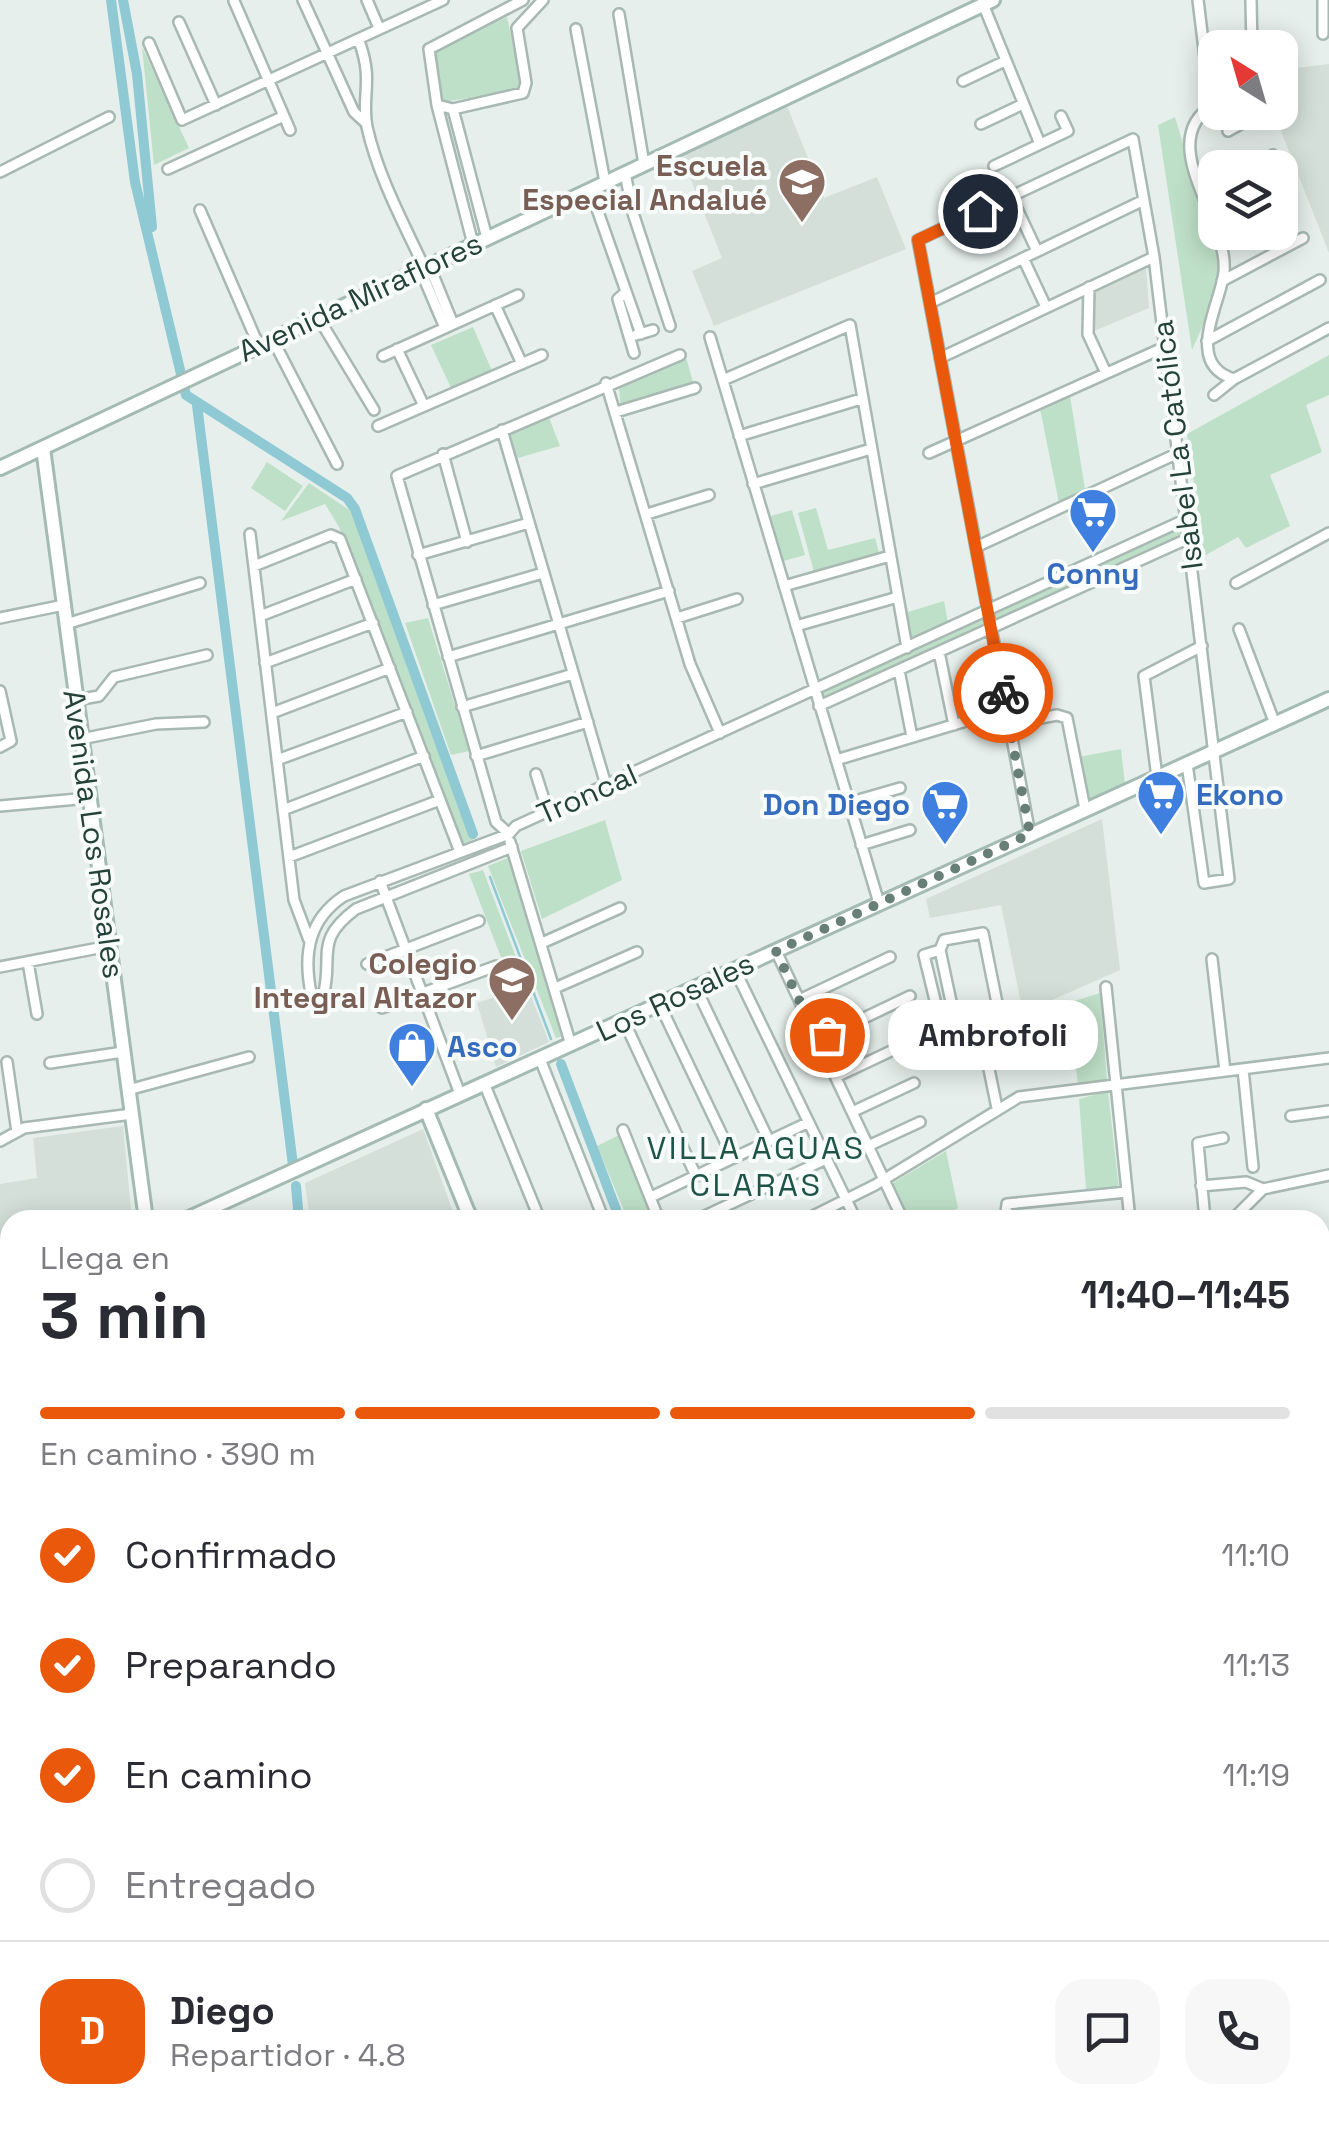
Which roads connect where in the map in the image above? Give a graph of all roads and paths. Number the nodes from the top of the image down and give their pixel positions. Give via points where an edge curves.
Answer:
1 (303, 0) edge
2 (366, 0) edge
3 (443, 0) edge
4 (523, 0) edge
5 (542, 0) edge
6 (1198, 0) edge
7 (1252, 0) edge
8 (1323, 0) edge
9 (234, 1) edge
10 (431, 2) edge
11 (988, 2) edge
12 (504, 12) junction
13 (619, 14) dead end
14 (180, 22) dead end
15 (379, 28) junction
16 (517, 28) junction
17 (576, 29) dead end
18 (1202, 30) edge
19 (1252, 30) edge
20 (1324, 34) dead end
21 (359, 42) junction
22 (149, 44) dead end
23 (328, 55) junction
24 (1006, 61) junction
25 (270, 81) junction
26 (963, 81) dead end
27 (216, 105) junction
28 (1021, 105) junction
29 (437, 106) junction
30 (453, 109) junction
31 (284, 116) junction
32 (1061, 116) dead end
33 (110, 117) dead end
34 (1198, 117) edge
35 (366, 123) junction
36 (981, 124) dead end
37 (290, 130) dead end
38 (1040, 144) junction
39 (644, 164) junction
40 (994, 166) dead end
41 (168, 168) dead end
42 (0, 172) edge
43 (625, 173) junction
44 (1198, 178) edge
45 (605, 182) junction
46 (590, 189) junction
47 (1011, 196) junction
48 (1144, 200) junction
49 (200, 210) dead end
50 (487, 238) junction
51 (1303, 238) dead end
52 (473, 244) junction
53 (1220, 250) edge
54 (1037, 251) junction
55 (1154, 257) junction
56 (1023, 258) junction
57 (424, 267) junction
58 (1222, 280) junction
59 (1320, 280) dead end
60 (1089, 287) junction
61 (626, 292) junction
62 (518, 295) dead end
63 (930, 303) junction
64 (495, 305) junction
65 (1046, 307) junction
66 (318, 317) junction
67 (449, 326) junction
68 (670, 326) dead end
69 (1329, 328) edge
70 (654, 330) dead end
71 (641, 334) junction
72 (710, 337) dead end
73 (272, 338) junction
74 (629, 338) junction
75 (1207, 340) junction
76 (258, 344) junction
77 (1165, 347) junction
78 (398, 349) junction
79 (634, 353) dead end
80 (680, 355) dead end
81 (383, 356) dead end
82 (542, 356) dead end
83 (940, 358) junction
84 (522, 364) junction
85 (1106, 374) junction
86 (1234, 379) junction
87 (722, 380) junction
88 (606, 383) junction
89 (695, 388) dead end
90 (1214, 395) dead end
91 (862, 399) junction
92 (424, 406) junction
93 (374, 410) dead end
94 (616, 412) junction
95 (378, 426) dead end
96 (502, 430) junction
97 (739, 436) junction
98 (956, 441) junction
99 (43, 448) junction
100 (871, 449) junction
101 (930, 453) dead end
102 (443, 454) junction
103 (1176, 454) junction
104 (337, 464) dead end
105 (0, 468) edge
106 (753, 484) junction
107 (709, 495) dead end
108 (647, 514) junction
109 (1184, 520) junction
110 (529, 523) junction
111 (250, 534) dead end
112 (1329, 534) edge
113 (1186, 539) junction
114 (467, 542) junction
115 (976, 547) junction
116 (418, 556) junction
117 (890, 556) junction
118 (254, 566) junction
119 (544, 572) junction
120 (356, 579) junction
121 (200, 583) dead end
122 (1236, 583) dead end
123 (784, 586) junction
124 (669, 591) junction
125 (898, 596) junction
126 (737, 600) dead end
127 (432, 604) junction
128 (64, 605) junction
129 (988, 611) junction
130 (260, 616) junction
131 (0, 618) edge
132 (677, 618) junction
133 (373, 623) junction
134 (66, 624) junction
135 (559, 624) junction
136 (796, 626) junction
137 (991, 628) junction
138 (1239, 628) dead end
139 (1202, 646) junction
140 (908, 648) junction
141 (939, 652) junction
142 (207, 655) dead end
143 (448, 657) junction
144 (266, 663) junction
145 (390, 668) junction
146 (898, 670) junction
147 (573, 674) junction
148 (814, 690) junction
149 (0, 691) edge
150 (1329, 699) edge
151 (76, 700) junction
152 (819, 706) junction
153 (462, 707) junction
154 (407, 712) junction
155 (272, 714) junction
156 (204, 722) dead end
157 (588, 722) junction
158 (1009, 724) junction
159 (1275, 724) junction
160 (720, 733) junction
161 (912, 737) junction
162 (82, 739) junction
163 (0, 747) edge
164 (1214, 752) junction
165 (424, 756) junction
166 (476, 756) junction
167 (278, 760) junction
168 (836, 760) junction
169 (1187, 764) junction
170 (536, 774) dead end
171 (1157, 777) junction
172 (606, 785) junction
173 (900, 788) dead end
174 (89, 798) junction
175 (440, 800) junction
176 (848, 803) junction
177 (0, 806) edge
178 (1085, 808) junction
179 (284, 810) junction
180 (548, 812) junction
181 (910, 830) dead end
182 (510, 834) junction
183 (1030, 834) junction
184 (861, 845) junction
185 (512, 847) junction
186 (460, 852) junction
187 (289, 858) junction
188 (380, 882) junction
189 (386, 897) junction
190 (878, 903) junction
191 (620, 908) dead end
192 (298, 912) junction
193 (322, 914) junction
194 (479, 922) dead end
195 (309, 940) junction
196 (542, 943) junction
197 (109, 946) junction
198 (405, 950) junction
199 (940, 950) junction
200 (776, 951) junction
201 (637, 952) dead end
202 (890, 957) dead end
203 (1212, 959) dead end
204 (28, 962) junction
205 (366, 964) dead end
206 (496, 966) dead end
207 (0, 967) edge
208 (735, 970) junction
209 (1106, 987) dead end
210 (556, 988) junction
211 (696, 988) junction
212 (422, 993) junction
213 (910, 996) dead end
214 (800, 1000) junction
215 (660, 1004) junction
216 (382, 1008) dead end
217 (977, 1011) junction
218 (37, 1014) dead end
219 (624, 1021) junction
220 (956, 1025) junction
221 (438, 1037) junction
222 (818, 1040) junction
223 (908, 1043) dead end
224 (571, 1045) junction
225 (123, 1052) junction
226 (404, 1052) dead end
227 (248, 1057) dead end
228 (1329, 1058) edge
229 (540, 1059) junction
230 (7, 1062) dead end
231 (50, 1062) dead end
232 (1244, 1069) junction
233 (1226, 1071) junction
234 (836, 1077) junction
235 (914, 1083) dead end
236 (484, 1084) junction
237 (1116, 1085) junction
238 (128, 1090) junction
239 (460, 1094) junction
240 (997, 1108) junction
241 (426, 1109) junction
242 (1329, 1110) edge
243 (852, 1112) junction
244 (132, 1114) junction
245 (1292, 1116) dead end
246 (920, 1122) dead end
247 (807, 1123) junction
248 (623, 1130) dead end
249 (17, 1132) junction
250 (1223, 1138) dead end
251 (0, 1141) edge
252 (769, 1141) junction
253 (868, 1146) junction
254 (733, 1158) junction
255 (824, 1160) junction
256 (1254, 1167) dead end
257 (1329, 1175) edge
258 (696, 1176) junction
259 (884, 1180) junction
260 (1201, 1186) junction
261 (1263, 1189) junction
262 (1127, 1192) junction
263 (653, 1196) junction
264 (845, 1200) junction
265 (145, 1210) edge
266 (207, 1210) edge
267 (467, 1210) edge
268 (536, 1210) edge
269 (600, 1210) edge
270 (657, 1210) edge
271 (717, 1210) edge
272 (826, 1210) edge
273 (850, 1210) edge
274 (898, 1210) edge
275 (1006, 1210) edge
276 (1129, 1210) edge
277 (1204, 1210) edge
278 (1242, 1210) edge

1 - 23 street
2 - 15 street
3 - 10 street
4 - 12 street
5 - 16 street
6 - 18 street
7 - 19 street
8 - 20 street
9 - 25 street
10 - 15 street
11 - 24 street
11 - 39 street, Avenida Miraflores
12 - 16 street
12 - 29 street via 430,46
13 - 39 street
14 - 27 street
15 - 21 street
16 - 30 street via 523,92
17 - 45 street
21 - 23 street
21 - 35 street via 368,66
22 - 27 street via 182,120
23 - 25 street
23 - 35 street via 354,112
24 - 26 street
24 - 28 street
25 - 27 street
25 - 31 street
28 - 36 street
28 - 38 street
29 - 30 street
29 - 52 street
30 - 50 street
31 - 37 street
31 - 41 street
32 - 38 street via 1068,131
33 - 42 street
34 - 44 street via 1189,137
35 - 57 street
38 - 40 street
39 - 43 street, Avenida Miraflores
43 - 45 street, Avenida Miraflores
43 - 68 street
45 - 46 street, Avenida Miraflores
46 - 50 street, Avenida Miraflores
46 - 61 street
47 - 48 street, Isabel La Católica via 1133,139
47 - 54 street
47 - 63 street via 918,240
48 - 54 street
48 - 55 street, Isabel La Católica
49 - 76 street
50 - 52 street, Avenida Miraflores
51 - 58 street
52 - 57 street, Avenida Miraflores
53 - 58 street
54 - 56 street
55 - 60 street
55 - 77 street, Isabel La Católica
56 - 63 street
56 - 65 street
57 - 66 street, Avenida Miraflores
57 - 67 street
58 - 75 street
59 - 75 street
60 - 65 street
60 - 85 street via 1088,334
61 - 71 street
61 - 74 street via 618,299
62 - 64 street
63 - 83 street
64 - 67 street
64 - 84 street
65 - 83 street
66 - 73 street, Avenida Miraflores
66 - 93 street
67 - 78 street
69 - 86 street
70 - 71 street
71 - 74 street
72 - 87 street
73 - 76 street, Avenida Miraflores
73 - 104 street
74 - 79 street
75 - 86 street via 1218,368
76 - 99 street, Avenida Miraflores
77 - 85 street
77 - 103 street, Isabel La Católica
78 - 81 street
78 - 92 street
80 - 88 street
82 - 84 street
83 - 98 street
84 - 92 street
85 - 98 street
86 - 90 street
87 - 91 street via 850,325
87 - 97 street
88 - 94 street
88 - 96 street
89 - 94 street
91 - 97 street
91 - 100 street
92 - 95 street
94 - 108 street
96 - 102 street
96 - 110 street
97 - 106 street
98 - 101 street
98 - 115 street
99 - 105 street, Avenida Miraflores
99 - 128 street, Avenida Los Rosales
100 - 106 street
100 - 117 street
102 - 114 street
102 - 116 street via 401,472 396,483
103 - 109 street, Isabel La Católica
103 - 115 street
106 - 123 street
107 - 108 street
108 - 124 street
109 - 113 street, Isabel La Católica
109 - 129 street, Troncal
110 - 114 street
110 - 119 street
111 - 118 street
112 - 122 street
113 - 137 street
113 - 139 street, Isabel La Católica
114 - 116 street
115 - 129 street
116 - 127 street
117 - 123 street
117 - 125 street
118 - 120 street via 336,536
118 - 130 street
119 - 127 street
119 - 135 street
120 - 130 street
120 - 133 street
121 - 134 street
123 - 136 street
124 - 132 street
124 - 135 street
125 - 136 street
125 - 140 street
126 - 132 street
127 - 143 street
128 - 131 street
128 - 134 street, Avenida Los Rosales
129 - 137 street
129 - 140 street, Troncal
130 - 144 street
132 - 160 street
133 - 144 street
133 - 145 street
134 - 151 street, Avenida Los Rosales
135 - 143 street
135 - 147 street
136 - 148 street
137 - 141 street
137 - 158 street
138 - 159 street
139 - 164 street, Isabel La Católica
139 - 171 street via 1144,676
140 - 148 street, Troncal
141 - 146 street
141 - 161 street via 958,724
142 - 151 street via 114,677 99,696
143 - 153 street
144 - 155 street
145 - 154 street
145 - 155 street
146 - 152 street
146 - 161 street
147 - 153 street
147 - 157 street
148 - 152 street
148 - 160 street, Troncal
149 - 163 street via 11,737
150 - 159 street, Los Rosales
151 - 162 street, Avenida Los Rosales
152 - 168 street
153 - 166 street
154 - 165 street
154 - 167 street
155 - 167 street
156 - 162 street
157 - 166 street
157 - 172 street
158 - 178 street via 1067,718
158 - 183 street
159 - 164 street, Los Rosales
160 - 172 street, Troncal
161 - 168 street
162 - 174 street, Avenida Los Rosales
164 - 169 street, Los Rosales
164 - 169 street, Isabel La Católica via 1229,879 1204,883
165 - 175 street
165 - 179 street
166 - 182 street via 496,822
167 - 179 street
168 - 176 street
169 - 171 street, Los Rosales
170 - 180 street
171 - 178 street, Los Rosales
172 - 180 street, Troncal
173 - 176 street
174 - 177 street
174 - 197 street, Avenida Los Rosales
175 - 186 street
175 - 187 street
176 - 184 street
178 - 183 street, Los Rosales
179 - 187 street
180 - 182 street, Troncal
181 - 184 street
182 - 185 street
182 - 186 street, Troncal
183 - 190 street, Los Rosales
184 - 190 street
185 - 189 street, Troncal
185 - 196 street
186 - 188 street, Troncal
187 - 192 street
188 - 189 street
188 - 193 street, Troncal via 344,896
189 - 195 street, Troncal via 338,922 324,953 322,996 310,990
189 - 198 street
190 - 200 street, Los Rosales
191 - 196 street
192 - 193 street
192 - 195 street
193 - 195 street, Troncal
194 - 198 street
196 - 210 street
197 - 204 street
197 - 225 street, Avenida Los Rosales
198 - 205 street
198 - 212 street
199 - 217 street via 944,940 983,934 997,1003
199 - 220 street
199 - 220 street via 923,959 938,1025
200 - 208 street, Los Rosales
200 - 214 street
201 - 210 street
202 - 214 street
203 - 233 street
204 - 207 street
204 - 218 street
206 - 212 street
208 - 211 street, Los Rosales
208 - 247 street
209 - 237 street
210 - 224 street
211 - 215 street, Los Rosales
211 - 252 street
212 - 216 street
212 - 221 street
213 - 222 street
214 - 222 street
215 - 219 street, Los Rosales
215 - 254 street
217 - 220 street
217 - 240 street
219 - 224 street, Los Rosales
219 - 258 street
221 - 226 street
221 - 239 street
222 - 234 street
223 - 234 street
224 - 229 street, Los Rosales
225 - 231 street
225 - 238 street, Avenida Los Rosales
227 - 238 street
228 - 232 street
229 - 236 street, Los Rosales
229 - 269 street
230 - 249 street
232 - 233 street
232 - 256 street
233 - 237 street
234 - 243 street
235 - 243 street
236 - 239 street, Los Rosales
236 - 268 street
237 - 240 street via 1028,1095
237 - 262 street
238 - 244 street, Avenida Los Rosales
239 - 241 street, Los Rosales
240 - 259 street
241 - 266 street, Los Rosales
241 - 267 street
242 - 245 street
243 - 253 street
244 - 249 street
244 - 265 street, Avenida Los Rosales
246 - 253 street
247 - 252 street
247 - 255 street
248 - 263 street
249 - 251 street
250 - 260 street via 1198,1143
252 - 254 street
253 - 259 street
254 - 258 street
255 - 264 street
255 - 271 street
257 - 261 street
258 - 263 street
259 - 264 street
259 - 274 street
260 - 261 street via 1246,1182
260 - 277 street
261 - 278 street
262 - 275 street via 1007,1204
262 - 276 street
263 - 270 street
264 - 272 street
264 - 273 street

